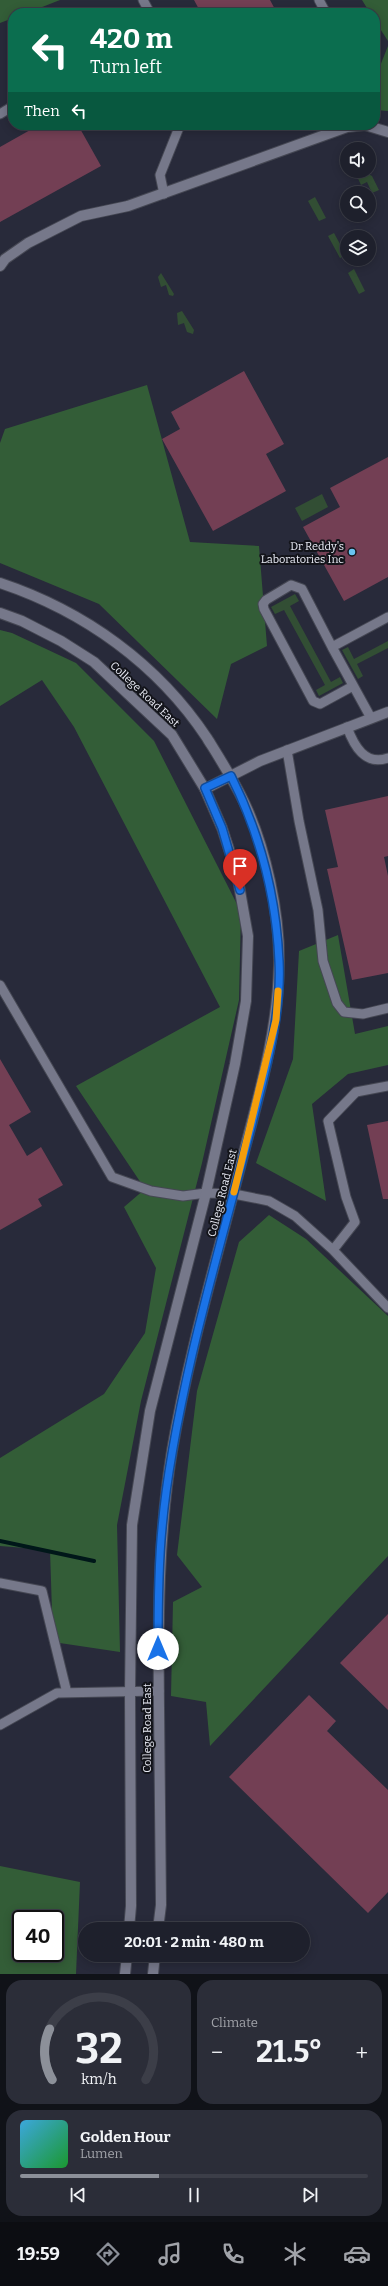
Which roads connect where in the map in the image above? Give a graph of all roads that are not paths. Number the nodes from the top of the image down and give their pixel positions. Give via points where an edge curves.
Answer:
1 (178, 130) edge
2 (339, 130) edge
3 (164, 194) junction
4 (2, 260) edge
5 (0, 584) edge
6 (0, 613) edge
7 (388, 617) edge
8 (332, 646) junction
9 (353, 686) junction
10 (388, 712) edge
11 (371, 718) junction
12 (347, 727) junction
13 (287, 750) junction
14 (388, 758) edge
15 (231, 776) junction
16 (205, 788) junction
17 (0, 985) edge
18 (388, 1008) edge
19 (388, 1086) edge
20 (206, 1193) junction
21 (234, 1194) junction
22 (333, 1250) junction
23 (388, 1308) edge
24 (0, 1583) edge
25 (159, 1691) junction
26 (130, 1692) junction
27 (67, 1693) junction
28 (0, 1725) edge
29 (130, 1922) edge
30 (159, 1922) edge
31 (126, 1962) edge
32 (154, 1962) edge
33 (125, 1974) edge
34 (153, 1974) edge

1 - 3 lane via 160,175
2 - 3 street
3 - 4 street via 128,206 81,216 28,242
5 - 15 street, College Road East via 26,592 72,613 108,636 154,674 190,712
6 - 16 street, College Road East via 22,620 94,662 172,736
7 - 8 lane
8 - 9 lane
8 - 9 lane via 302,589 290,585 266,600 264,610 313,701 320,704
9 - 11 lane
10 - 11 street
11 - 12 street
12 - 13 street
12 - 14 lane via 352,742 366,758
13 - 15 street
13 - 18 lane via 318,910 323,961 337,1003 344,1012 363,1014
15 - 16 street
15 - 21 street, College Road East via 246,806 262,853 274,907 279,963 276,1020
16 - 20 street, College Road East via 237,874 248,936 246,1000 235,1064
17 - 20 lane via 112,1177 151,1191 182,1196
19 - 22 lane via 356,1092 328,1122 346,1197 355,1222
20 - 21 lane
20 - 26 street, College Road East via 150,1411 132,1525
21 - 22 lane via 269,1200 295,1216
21 - 25 street, College Road East via 192,1354 172,1450 162,1528 158,1607
22 - 23 lane
24 - 27 lane via 42,1591
25 - 26 lane
25 - 30 street, College Road East via 161,1905
26 - 27 lane
26 - 29 street, College Road East
27 - 28 lane via 56,1693
31 - 33 street
32 - 34 street

